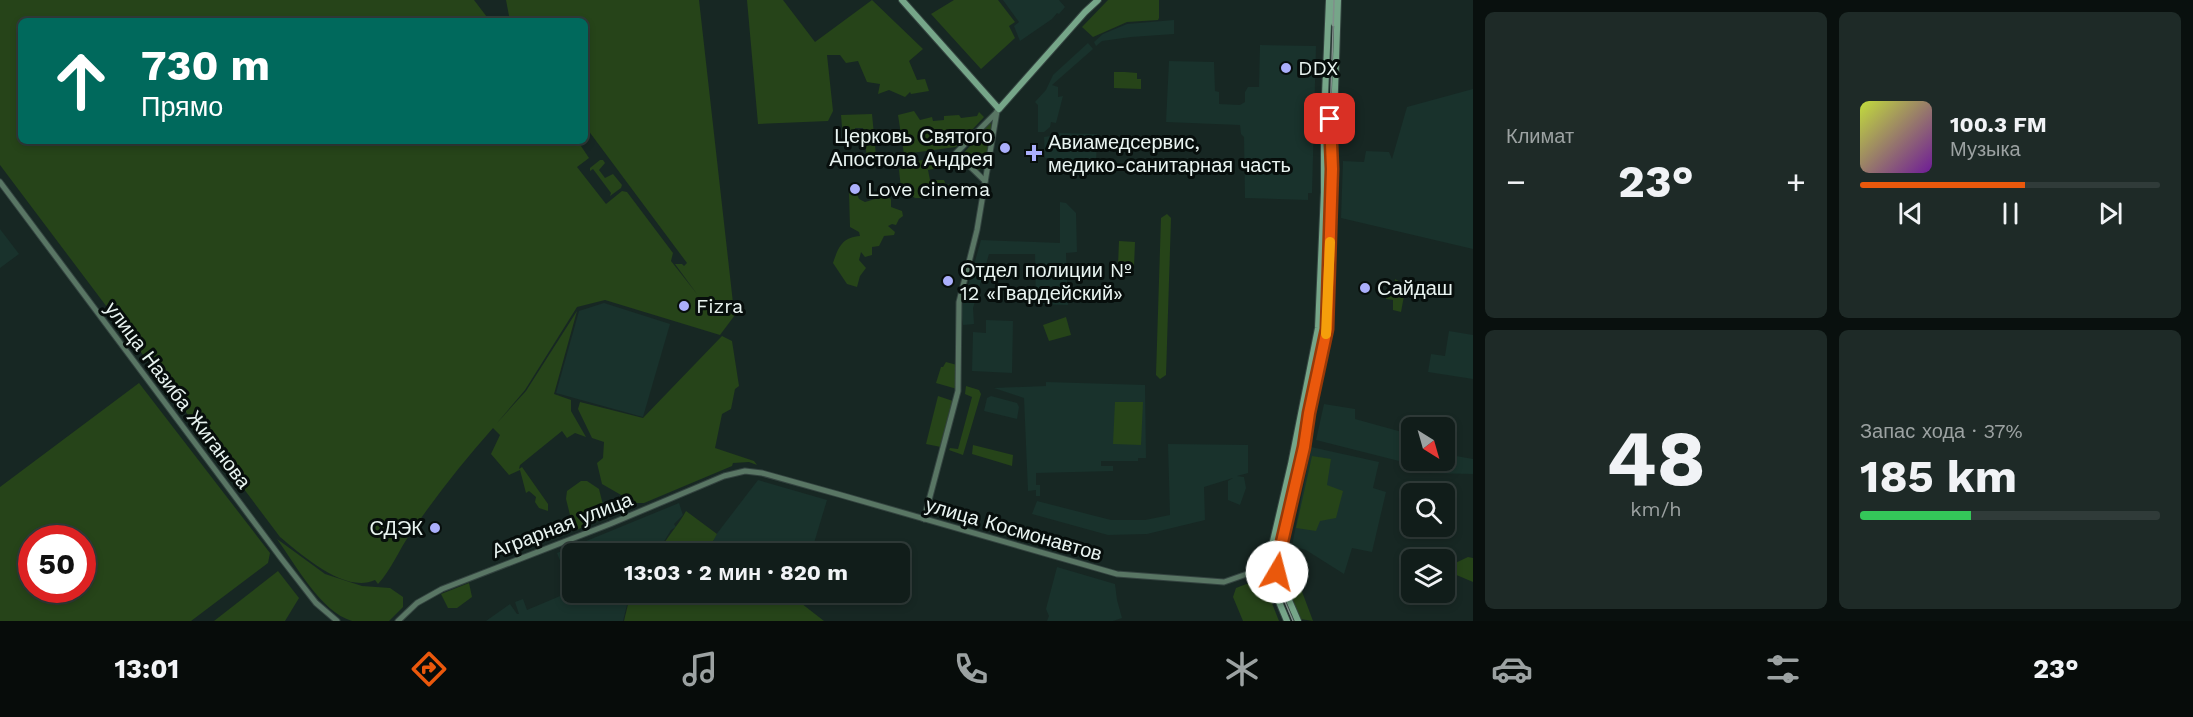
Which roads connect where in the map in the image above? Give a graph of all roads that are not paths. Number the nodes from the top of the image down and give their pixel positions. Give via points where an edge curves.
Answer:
1 (902, 0) edge
2 (1098, 0) edge
3 (1334, 0) edge
4 (1333, 14) junction
5 (1327, 56) junction
6 (1335, 71) junction
7 (998, 110) junction
8 (1332, 168) junction
9 (987, 169) junction
10 (975, 172) junction
11 (985, 181) junction
12 (0, 182) edge
13 (1324, 192) junction
14 (1327, 218) junction
15 (1321, 248) junction
16 (1329, 258) junction
17 (1307, 387) junction
18 (1309, 413) junction
19 (1300, 441) junction
20 (1291, 464) junction
21 (745, 471) joint
22 (924, 519) junction
23 (1284, 529) junction
24 (1277, 566) junction
25 (1267, 567) junction
26 (337, 621) edge
27 (398, 621) edge
28 (1287, 621) edge
29 (1298, 621) edge

1 - 7 main road
2 - 7 main road
3 - 4 main road
3 - 5 main road
3 - 6 main road
4 - 5 main road
4 - 6 main road
5 - 13 main road via 1329,119
6 - 8 main road via 1330,119
7 - 9 street
7 - 10 street via 956,153
8 - 14 main road
8 - 16 main road
9 - 10 street
9 - 11 street
10 - 11 street
11 - 22 street via 959,302 958,391
12 - 26 street, улица Назиба Жиганова via 287,566 316,603
13 - 14 main road
13 - 15 main road
14 - 15 main road
14 - 16 main road
15 - 17 main road via 1318,328
16 - 18 main road via 1327,329
17 - 19 main road
17 - 20 main road
18 - 19 main road
18 - 23 main road
19 - 20 main road
19 - 23 main road
20 - 25 main road
21 - 22 street, улица Космонавтов
21 - 27 street, Аграрная улица via 452,584 428,596
22 - 25 street, улица Космонавтов via 1117,574 1224,582
23 - 24 main road
24 - 25 street, улица Космонавтов
24 - 29 main road
25 - 28 main road

